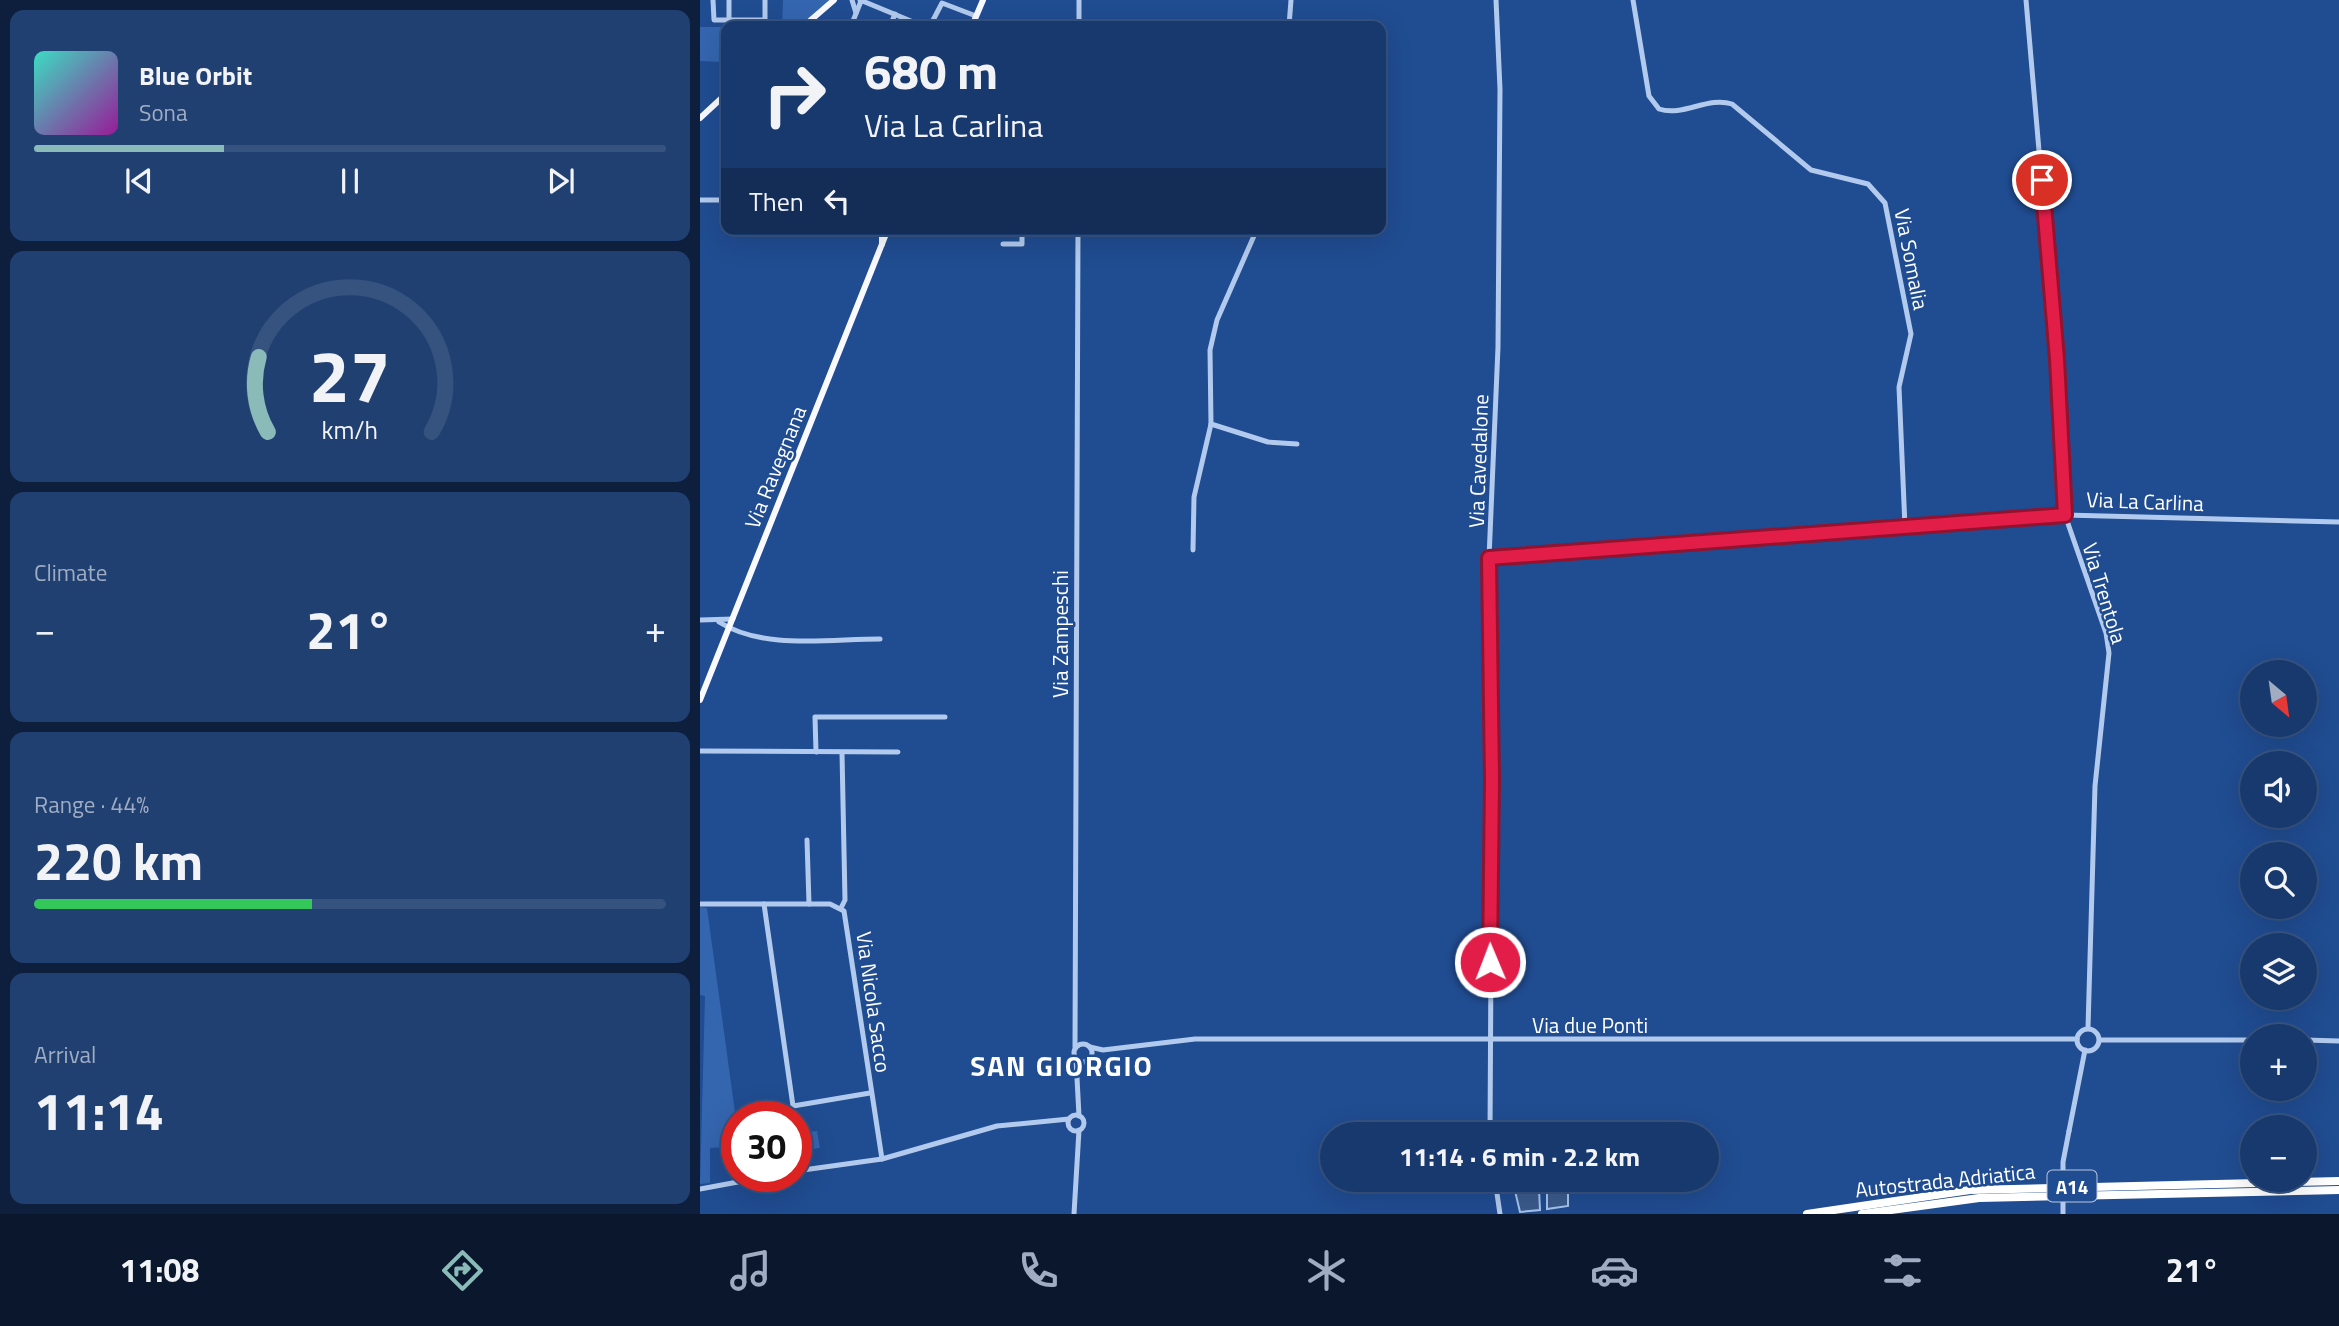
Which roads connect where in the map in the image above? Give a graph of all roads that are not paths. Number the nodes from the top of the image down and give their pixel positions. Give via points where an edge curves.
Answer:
1 (713, 0) edge
2 (729, 0) edge
3 (765, 0) edge
4 (834, 0) edge
5 (852, 0) edge
6 (861, 0) edge
7 (983, 0) edge
8 (1079, 0) edge
9 (1291, 0) edge
10 (1496, 0) edge
11 (1633, 0) edge
12 (2026, 0) edge
13 (856, 13) junction
14 (895, 14) junction
15 (976, 16) junction
16 (729, 21) edge
17 (765, 21) edge
18 (810, 21) edge
19 (853, 21) edge
20 (892, 21) edge
21 (911, 21) edge
22 (933, 21) edge
23 (974, 21) edge
24 (1079, 21) edge
25 (1289, 21) edge
26 (721, 22) edge
27 (721, 99) edge
28 (700, 118) edge
29 (700, 200) edge
30 (721, 200) edge
31 (882, 235) edge
32 (886, 235) edge
33 (1022, 235) edge
34 (1078, 235) edge
35 (1254, 235) edge
36 (1003, 244) dead end
37 (882, 246) junction
38 (1211, 424) junction
39 (1297, 444) dead end
40 (2065, 515) junction
41 (2339, 522) edge
42 (1905, 527) junction
43 (1193, 551) dead end
44 (1489, 558) junction
45 (733, 619) junction
46 (700, 620) edge
47 (719, 622) junction
48 (729, 630) junction
49 (880, 639) dead end
50 (700, 700) edge
51 (945, 717) dead end
52 (700, 751) edge
53 (816, 752) junction
54 (898, 752) dead end
55 (842, 753) junction
56 (807, 840) dead end
57 (700, 904) edge
58 (764, 904) junction
59 (809, 904) junction
60 (841, 908) junction
61 (2088, 1028) junction
62 (2077, 1039) junction
63 (2099, 1040) junction
64 (2240, 1040) edge
65 (2317, 1040) edge
66 (1493, 1041) junction
67 (2339, 1041) edge
68 (1077, 1043) junction
69 (1090, 1047) junction
70 (1103, 1050) junction
71 (2085, 1050) junction
72 (1091, 1058) junction
73 (1076, 1059) junction
74 (1083, 1062) junction
75 (1077, 1068) junction
76 (870, 1093) junction
77 (1074, 1117) junction
78 (1055, 1120) junction
79 (1490, 1122) edge
80 (1070, 1129) junction
81 (1079, 1130) junction
82 (1077, 1143) junction
83 (882, 1159) junction
84 (812, 1169) edge
85 (2339, 1181) edge
86 (721, 1185) edge
87 (700, 1189) edge
88 (2339, 1190) edge
89 (1497, 1192) edge
90 (1074, 1214) edge
91 (1500, 1214) edge
92 (1807, 1214) edge
93 (1862, 1214) edge
94 (2063, 1214) edge

1 - 26 street via 714,20
2 - 16 street
3 - 17 street
4 - 18 main road
5 - 13 street
6 - 13 street
6 - 14 street
7 - 15 main road
8 - 24 street
9 - 25 street
10 - 44 street, Via Cavedalone via 1498,347
11 - 42 street, Via Somalia via 1649,96 1659,108 1673,110 1722,101 1732,104 1811,170 1868,184 1885,203 1911,334 1899,387
12 - 40 street, Via Trentola via 2056,345
13 - 19 street
14 - 20 street
14 - 21 street
15 - 22 street via 942,3
15 - 23 main road
27 - 28 main road
29 - 30 street
31 - 37 main road, Via Ravegnana
32 - 37 main road, Via Ravegnana
33 - 36 street via 1022,244
34 - 68 street, Via Zampeschi
35 - 38 street via 1214,330
37 - 45 main road, Via Ravegnana
38 - 39 street via 1268,442
38 - 43 street via 1194,497
40 - 41 street, Via La Carlina
40 - 42 street, Via La Carlina
40 - 61 street, Via Trentola via 2109,653 2095,786
42 - 44 street, Via La Carlina
44 - 66 street, Via Cavedalone
45 - 47 street
45 - 48 main road, Via Ravegnana
46 - 47 street
47 - 48 street
48 - 49 street via 755,639
48 - 50 main road, Via Ravegnana
51 - 53 street via 815,717
52 - 53 street
53 - 55 street
54 - 55 street
55 - 60 street via 845,900
56 - 59 street
57 - 58 street, Via Nicola Sacco
58 - 59 street, Via Nicola Sacco
58 - 76 street via 793,1106
59 - 60 street, Via Nicola Sacco
60 - 76 street, Via Nicola Sacco via 846,916
61 - 62 street
61 - 63 street via 2098,1033
62 - 66 street, Via due Ponti
62 - 71 street
63 - 64 street
63 - 71 street via 2095,1048
65 - 67 street
66 - 70 street, Via due Ponti via 1195,1039
66 - 79 street, Via Cavedalone
68 - 69 street, Via due Ponti
68 - 73 street, Via Zampeschi
69 - 70 street, Via due Ponti
69 - 72 street
70 - 72 street, Via due Ponti
71 - 94 street, bridge via 2063,1162
72 - 74 street, Via due Ponti
73 - 74 street
73 - 75 street
74 - 75 street
75 - 77 street
76 - 83 street, Via Nicola Sacco
77 - 78 street
77 - 80 street
77 - 81 street via 1084,1122
78 - 80 street
78 - 83 street via 998,1126
80 - 81 street
80 - 82 street
81 - 82 street
82 - 90 street
83 - 84 street
85 - 92 highway, Autostrada Adriatica / A14 via 1970,1190
86 - 87 street
88 - 93 highway, Autostrada Adriatica / A14 via 1991,1198
89 - 91 street

